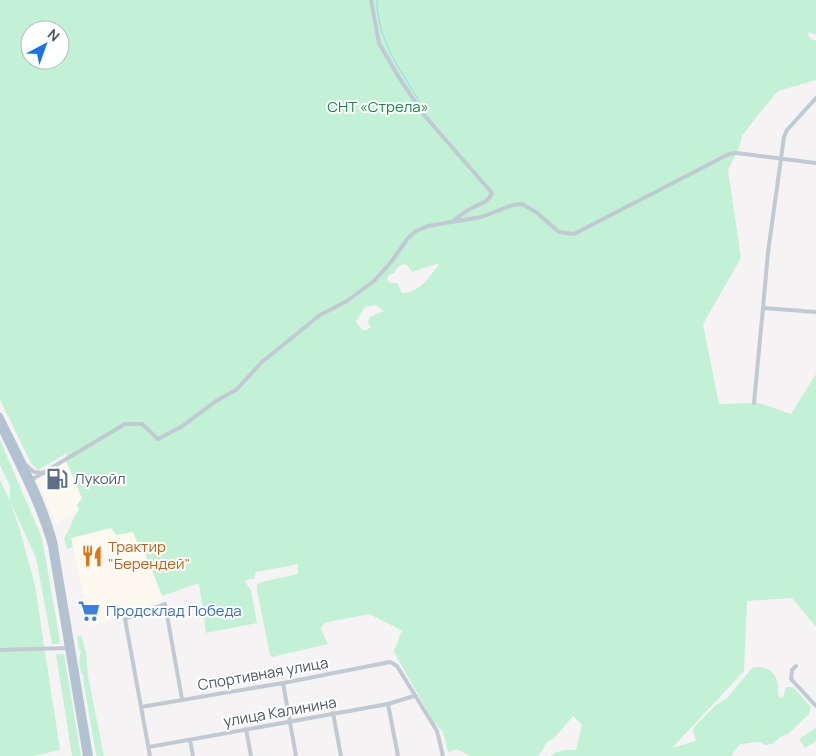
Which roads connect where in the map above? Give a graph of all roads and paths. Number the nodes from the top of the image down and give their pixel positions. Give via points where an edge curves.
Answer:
1 (371, 0) edge
2 (816, 98) edge
3 (781, 159) junction
4 (816, 163) edge
5 (452, 222) junction
6 (763, 308) junction
7 (816, 312) edge
8 (754, 403) dead end
9 (0, 416) edge
10 (0, 427) edge
11 (22, 461) junction
12 (44, 473) junction
13 (29, 482) junction
14 (70, 647) junction
15 (0, 650) edge
16 (796, 666) dead end
17 (283, 683) junction
18 (414, 696) junction
19 (182, 699) junction
20 (388, 704) junction
21 (816, 706) edge
22 (141, 707) junction
23 (333, 713) junction
24 (290, 721) junction
25 (246, 729) junction
26 (190, 740) junction
27 (149, 747) junction
28 (86, 756) edge
29 (90, 756) edge
30 (150, 756) edge
31 (193, 756) edge
32 (251, 756) edge
33 (296, 756) edge
34 (340, 756) edge
35 (398, 756) edge
36 (443, 756) edge

1 - 5 street via 379,43 398,76 424,115 492,193 484,203
2 - 3 street via 787,130
3 - 4 street
3 - 5 street via 729,154 574,234 559,232 522,204
3 - 6 street
5 - 12 street via 416,231 374,282 320,315 262,362 236,390 181,427 158,439 142,424 125,424
6 - 7 street
6 - 8 street
9 - 11 main road
10 - 13 main road
11 - 12 street via 34,472
11 - 13 main road
12 - 13 street
13 - 14 main road via 53,545
14 - 15 street
14 - 28 main road
14 - 29 main road
16 - 21 street via 792,670 792,679
17 - 18 street, Спортивная улица via 390,662 397,666
17 - 19 street, Спортивная улица
17 - 24 street
18 - 20 street, улица Калинина
18 - 36 street via 437,731
19 - 22 street, Спортивная улица
19 - 22 street via 165,604 125,619
20 - 23 street, улица Калинина
20 - 35 street
22 - 27 street
23 - 24 street, улица Калинина
23 - 34 street
24 - 25 street, улица Калинина
24 - 33 street
25 - 26 street, улица Калинина
25 - 32 street
26 - 27 street, улица Калинина
26 - 31 street
27 - 30 street

